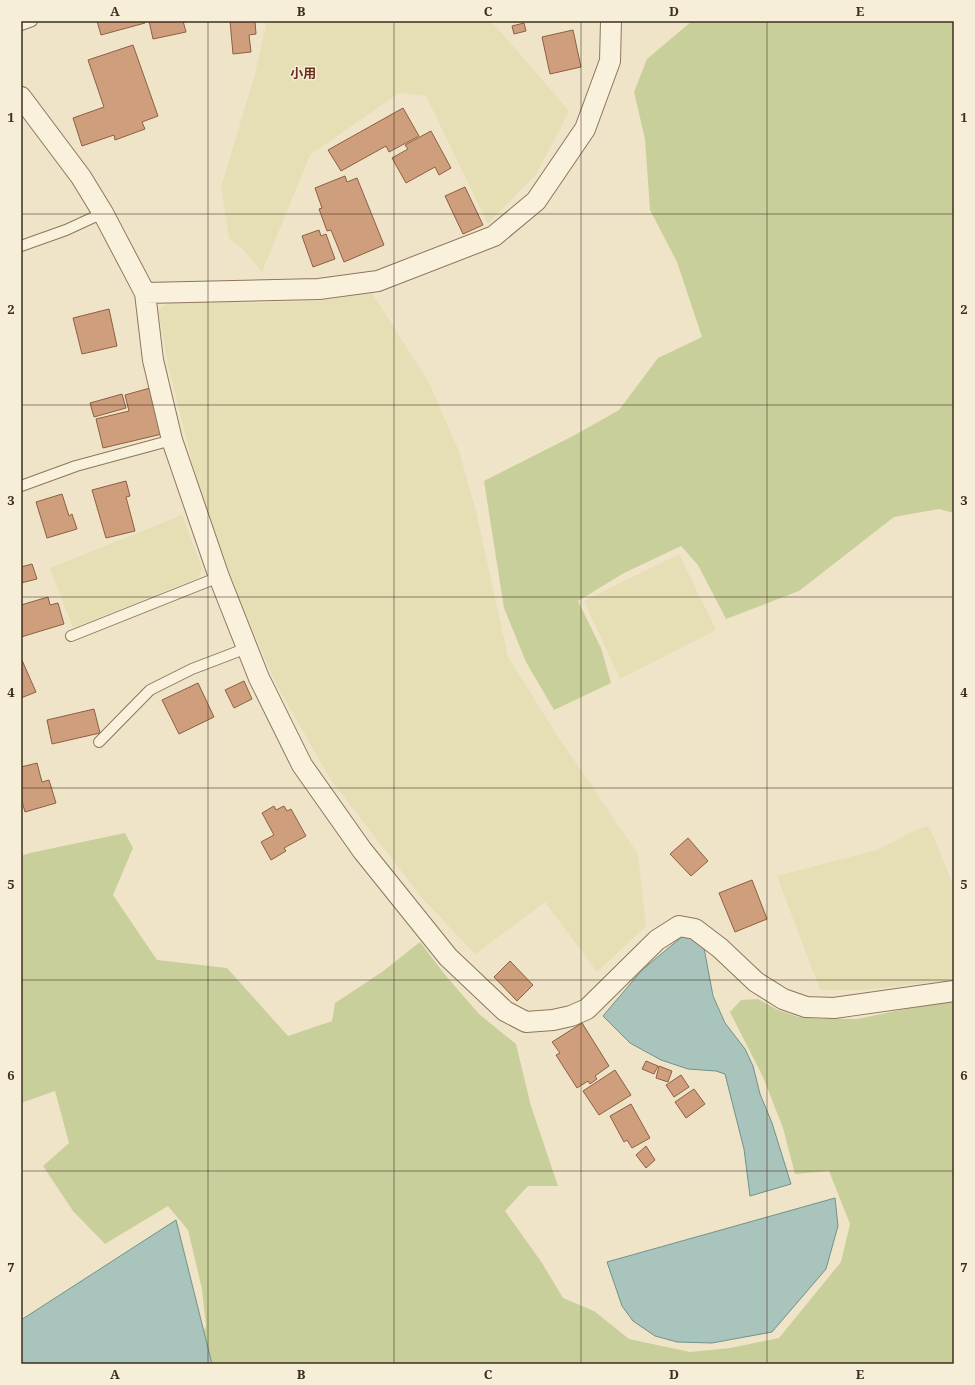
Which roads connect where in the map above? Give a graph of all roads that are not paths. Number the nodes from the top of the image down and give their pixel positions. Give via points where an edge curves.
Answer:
1 (32, 21) edge
2 (611, 21) edge
3 (21, 25) edge
4 (21, 97) edge
5 (103, 213) junction
6 (21, 246) edge
7 (145, 293) junction
8 (172, 440) junction
9 (21, 486) edge
10 (219, 577) junction
11 (71, 636) dead end
12 (247, 648) junction
13 (99, 742) dead end
14 (954, 991) edge

1 - 3 lane
2 - 7 street via 610,61 585,129 536,201 494,236 378,281 320,289
4 - 5 street via 81,176
5 - 6 lane
5 - 7 street
7 - 8 street via 153,360
8 - 9 lane via 76,466
8 - 10 street
10 - 11 lane
10 - 12 street
12 - 13 lane via 192,669 150,690
12 - 14 street via 302,765 362,850 448,957 504,1011 526,1022 553,1020 587,1009 657,940 679,926 694,929 720,948 756,982 783,999 806,1007 834,1008

